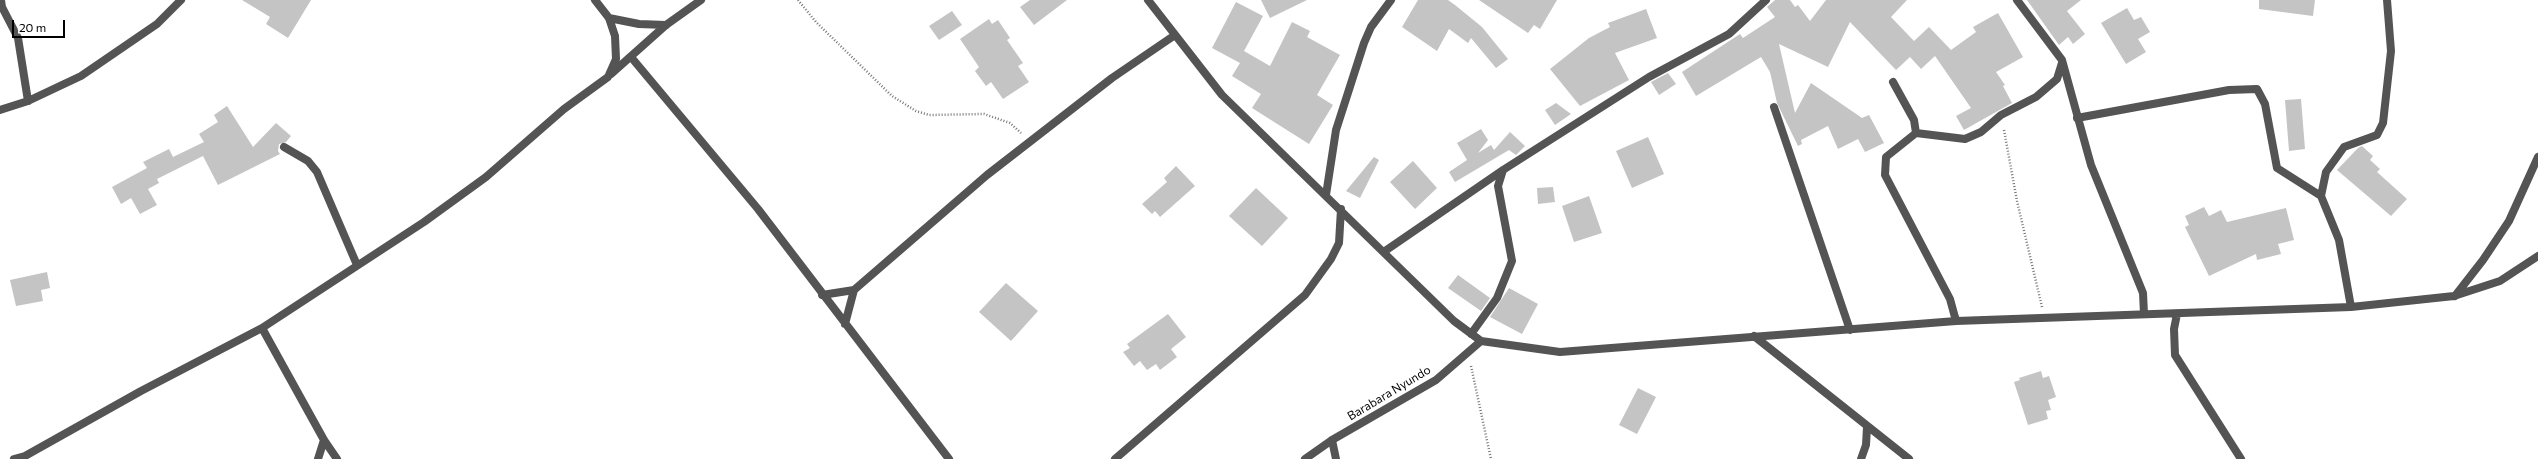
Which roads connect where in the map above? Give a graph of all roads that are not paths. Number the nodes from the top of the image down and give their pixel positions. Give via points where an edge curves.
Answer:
1 (1, 0) edge
2 (181, 0) edge
3 (595, 0) edge
4 (701, 0) edge
5 (1148, 0) edge
6 (1391, 0) edge
7 (1766, 0) edge
8 (2017, 0) edge
9 (2387, 0) edge
10 (609, 18) junction
11 (666, 25) junction
12 (1174, 35) junction
13 (631, 57) junction
14 (2062, 60) junction
15 (608, 77) junction
16 (1893, 82) dead end
17 (28, 101) junction
18 (1774, 107) dead end
19 (0, 110) edge
20 (2077, 118) junction
21 (1916, 133) junction
22 (284, 147) dead end
23 (2538, 157) edge
24 (1504, 170) junction
25 (1326, 195) junction
26 (2321, 196) junction
27 (1341, 209) junction
28 (1385, 252) junction
29 (2538, 256) edge
30 (357, 265) junction
31 (854, 290) junction
32 (822, 295) junction
33 (2454, 296) junction
34 (2351, 307) junction
35 (2144, 314) junction
36 (2177, 314) junction
37 (1956, 322) junction
38 (845, 324) junction
39 (262, 328) junction
40 (1850, 330) junction
41 (1471, 334) junction
42 (1754, 336) junction
43 (1481, 341) junction
44 (1867, 427) junction
45 (324, 440) junction
46 (1332, 440) junction
47 (24, 457) edge
48 (14, 459) edge
49 (318, 459) edge
50 (337, 459) edge
51 (949, 459) edge
52 (1115, 459) edge
53 (1305, 459) edge
54 (1336, 459) edge
55 (1861, 459) edge
56 (1908, 459) edge
57 (2241, 459) edge

1 - 17 street via 18,38
2 - 17 street via 157,24 81,76
3 - 10 street
4 - 11 street
5 - 12 street
6 - 25 street via 1371,27 1364,43 1336,130
7 - 24 street via 1728,34 1649,77
8 - 14 street
9 - 26 street via 2391,51 2383,123 2377,135 2344,147 2326,172
10 - 11 street via 639,24
10 - 15 street via 615,36 616,59
11 - 13 street
12 - 25 street via 1222,95
12 - 31 street via 1112,78 987,175
13 - 15 street
13 - 32 street via 758,209
14 - 20 street
14 - 21 street via 2057,79 2036,97 2001,115 1981,132 1965,139
15 - 30 street via 564,109 486,177 424,222
16 - 21 street via 1914,120
17 - 19 street
18 - 40 street
20 - 26 street via 2229,90 2257,89 2265,104 2277,168
20 - 35 street via 2091,165 2143,293
21 - 37 street via 1886,157 1885,175 1950,299
22 - 30 street via 308,161 317,172
23 - 33 street via 2509,221 2483,260
24 - 28 street
24 - 41 street via 1498,186 1512,261 1497,298
25 - 27 street
26 - 34 street via 2340,240
27 - 28 street
27 - 52 street via 1339,243 1331,259 1305,295
28 - 41 street via 1454,321
29 - 33 street via 2500,281
30 - 39 street
31 - 32 street
31 - 38 street
32 - 38 street
33 - 34 street
34 - 36 street
35 - 36 street
35 - 37 street
36 - 57 street via 2174,329 2175,355
37 - 40 street
38 - 51 street
39 - 45 street
39 - 47 street via 141,391
40 - 42 street
41 - 43 street
42 - 43 street via 1560,352
42 - 44 street
43 - 46 street, Barabara Nyundo via 1436,380
44 - 55 street via 1866,445
44 - 56 street
45 - 49 street
45 - 50 street
46 - 53 street, Barabara Nyundo
46 - 54 street
47 - 48 street

